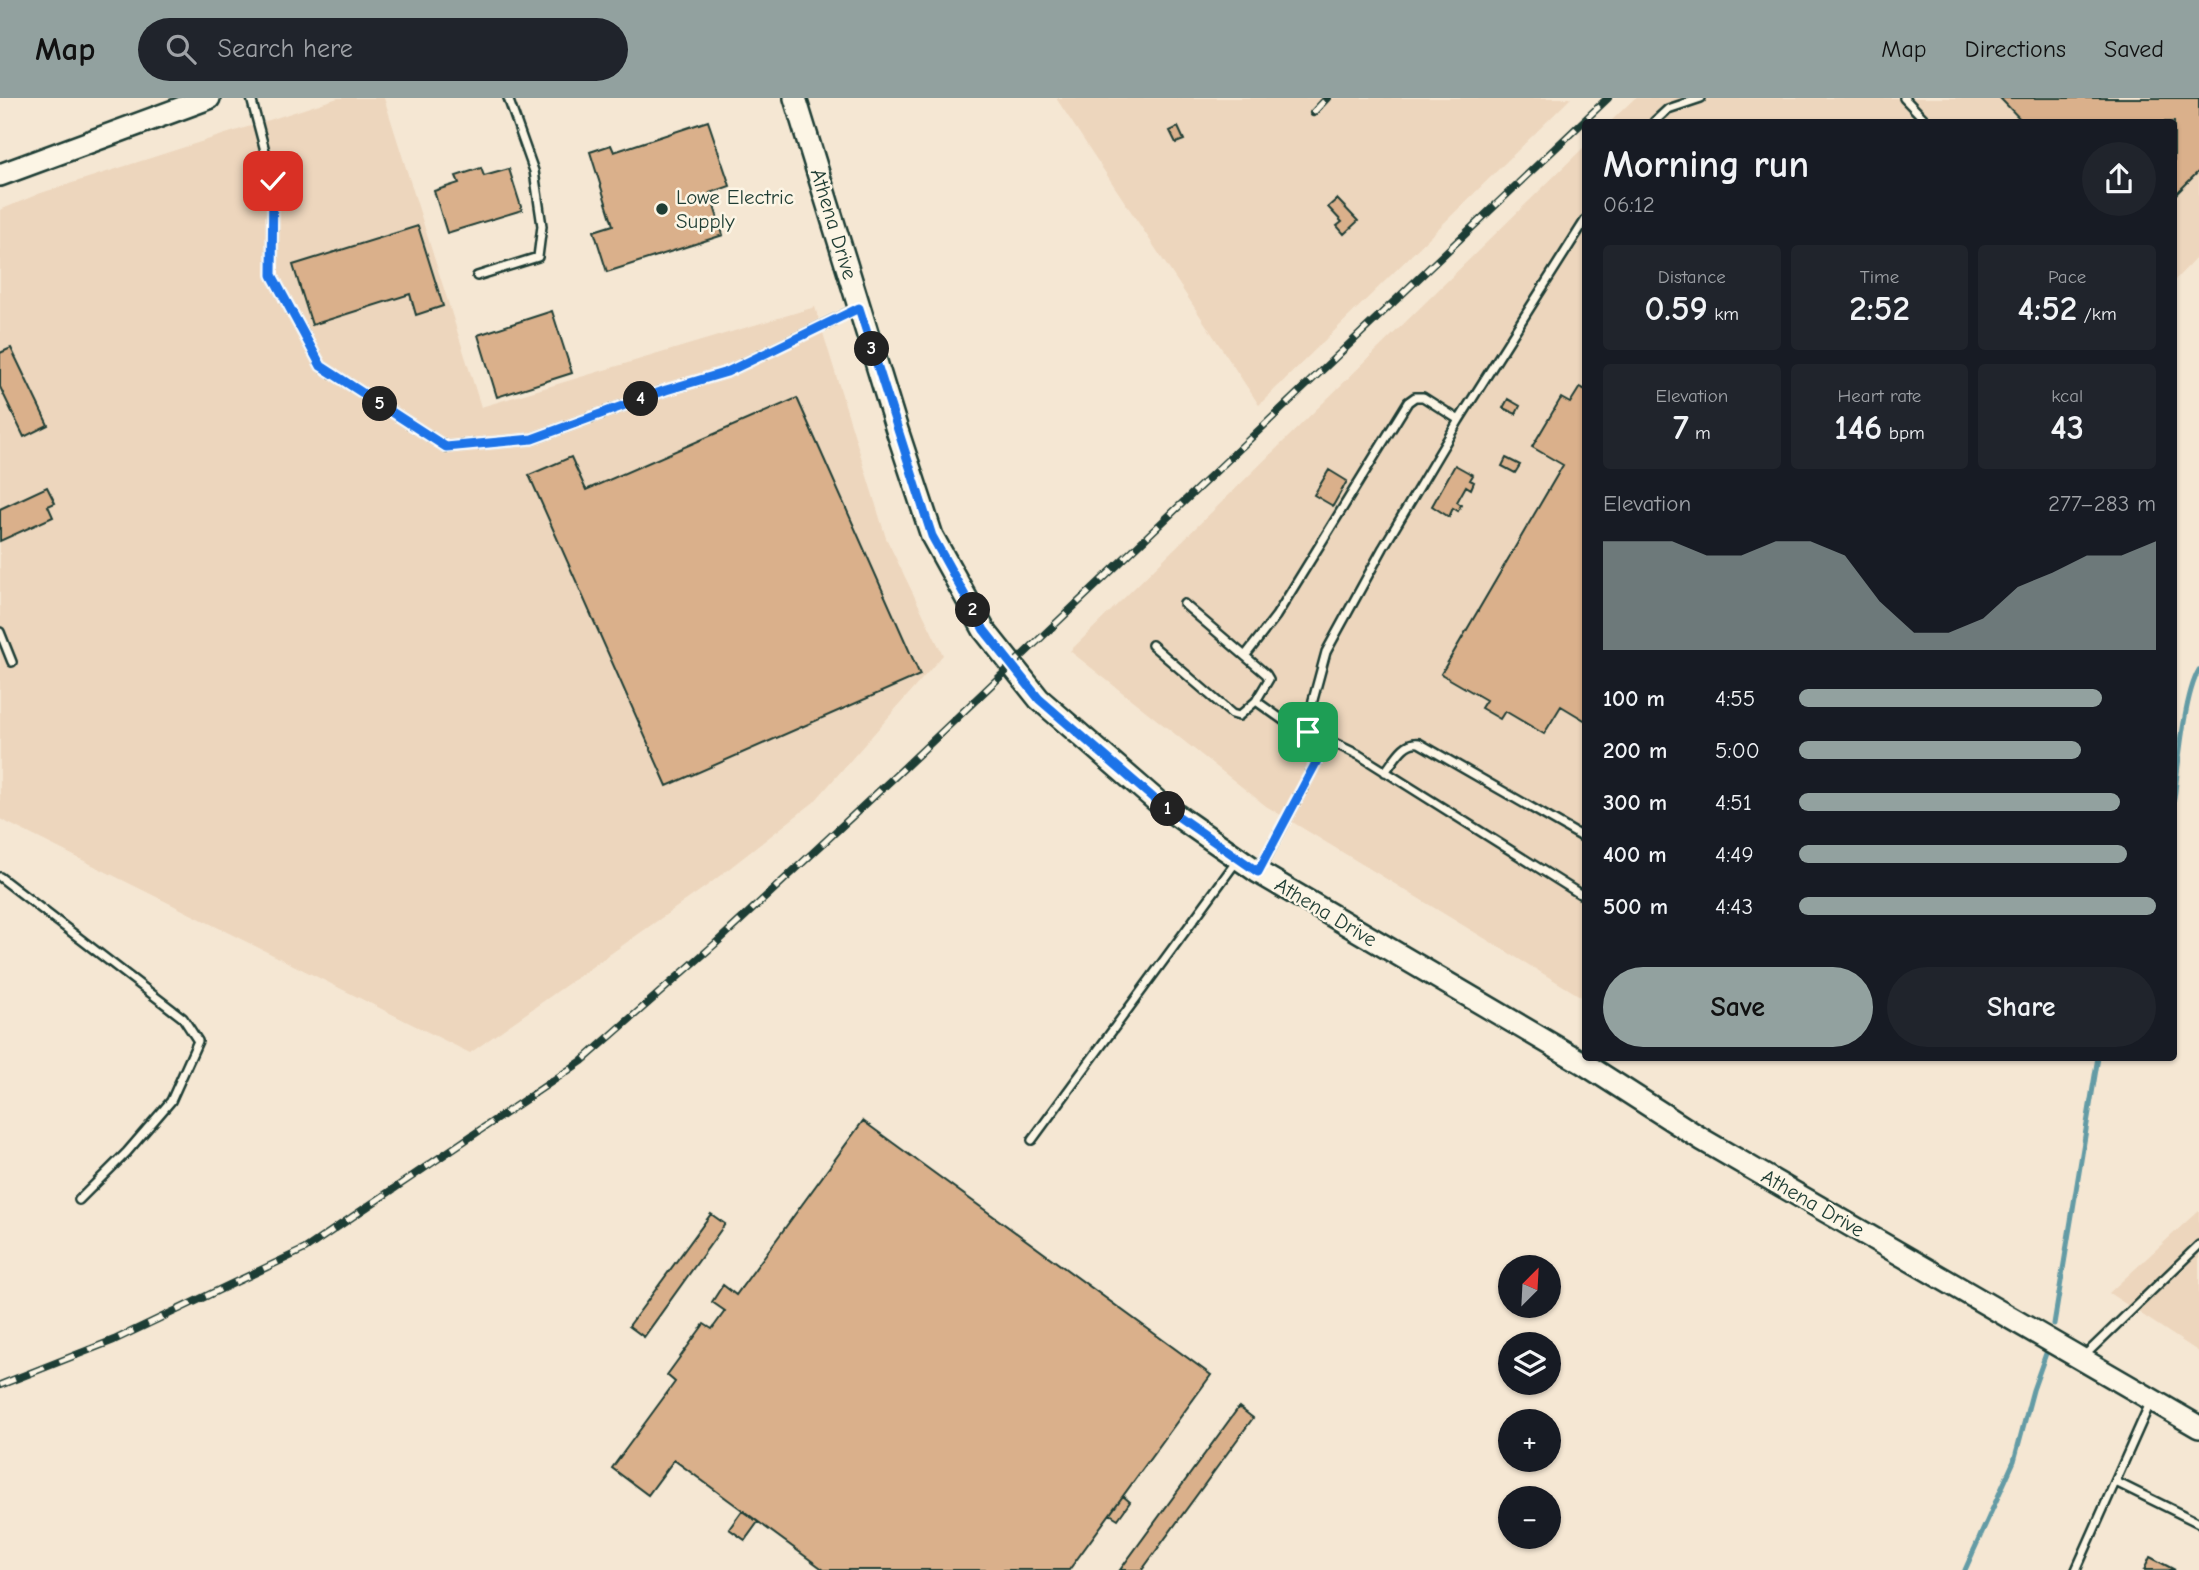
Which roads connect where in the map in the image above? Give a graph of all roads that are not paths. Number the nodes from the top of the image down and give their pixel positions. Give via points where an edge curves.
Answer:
1 (209, 98) edge
2 (251, 98) edge
3 (508, 98) edge
4 (795, 98) edge
5 (1701, 98) edge
6 (1904, 98) edge
7 (1657, 119) edge
8 (1924, 119) edge
9 (0, 175) edge
10 (1582, 225) edge
11 (478, 276) dead end
12 (859, 308) junction
13 (1459, 421) junction
14 (1184, 604) dead end
15 (0, 632) edge
16 (1152, 645) dead end
17 (1245, 656) junction
18 (12, 662) dead end
19 (1255, 701) junction
20 (1308, 732) junction
21 (1328, 740) junction
22 (1385, 772) junction
23 (1582, 837) edge
24 (1238, 858) junction
25 (1258, 872) junction
26 (0, 877) edge
27 (1582, 894) edge
28 (1032, 1140) dead end
29 (79, 1200) dead end
30 (2199, 1245) edge
31 (2081, 1358) junction
32 (2152, 1400) junction
33 (2199, 1427) edge
34 (2116, 1482) junction
35 (2199, 1523) edge
36 (2076, 1570) edge

1 - 9 street
2 - 12 lane via 273,181 272,275 321,366 446,447 532,439 727,372
3 - 11 lane via 534,171 542,226 538,257
4 - 12 street, Athena Drive
5 - 7 lane via 1668,109
6 - 8 lane
10 - 13 lane
12 - 24 street, Athena Drive via 932,536 984,630 1039,699 1159,803
13 - 17 lane via 1423,397 1408,402 1276,616
13 - 20 lane via 1326,652
14 - 17 lane
15 - 18 lane
16 - 19 lane via 1232,714 1239,716
17 - 19 lane via 1269,679
19 - 20 lane
20 - 21 lane
21 - 22 lane
21 - 25 lane
22 - 23 lane via 1406,745 1419,743
22 - 27 lane
24 - 25 street, Athena Drive
24 - 28 lane
25 - 31 street, Athena Drive via 1583,1063 1703,1140
26 - 29 lane via 183,1018 198,1041 171,1101
30 - 31 lane
31 - 32 street, Athena Drive
32 - 33 street, Athena Drive
32 - 34 lane
34 - 35 lane
34 - 36 lane

